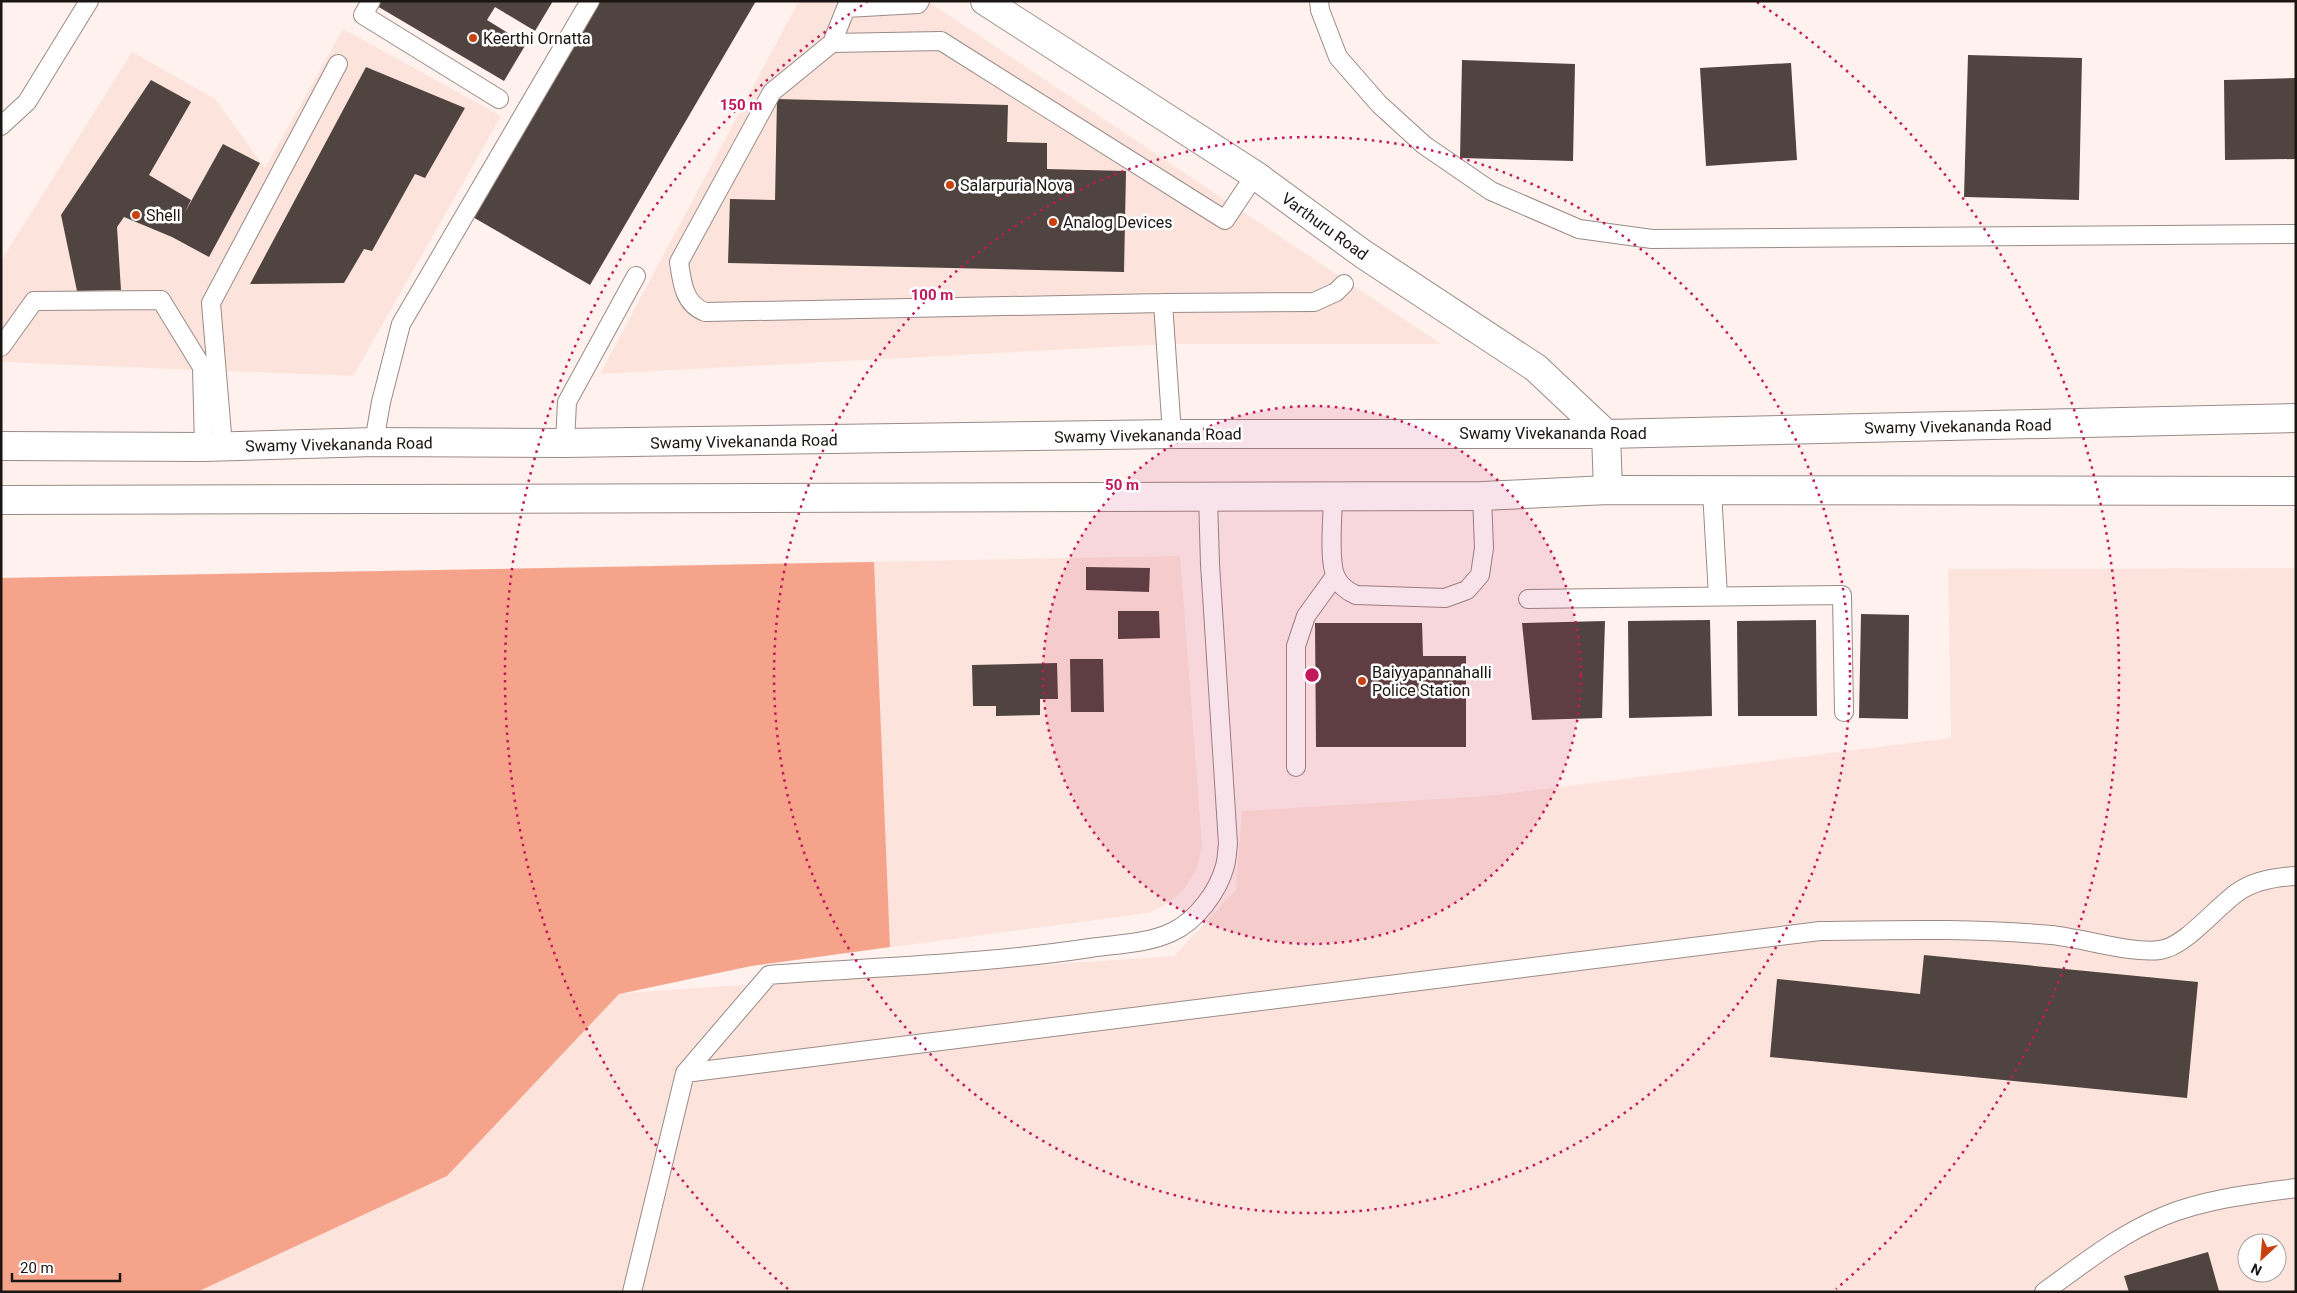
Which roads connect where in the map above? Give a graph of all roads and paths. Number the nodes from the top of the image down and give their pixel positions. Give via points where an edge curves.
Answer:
1 (89, 1) edge
2 (371, 1) edge
3 (590, 1) edge
4 (920, 1) edge
5 (985, 1) edge
6 (1319, 1) edge
7 (832, 44) junction
8 (338, 64) dead end
9 (499, 99) dead end
10 (1, 126) edge
11 (1255, 175) junction
12 (2296, 234) edge
13 (636, 276) dead end
14 (1344, 284) dead end
15 (1164, 303) junction
16 (1, 348) edge
17 (2296, 418) edge
18 (1172, 434) junction
19 (1606, 434) junction
20 (374, 442) junction
21 (565, 443) junction
22 (1, 446) edge
23 (213, 446) junction
24 (1608, 490) junction
25 (1712, 490) junction
26 (2296, 491) edge
27 (1333, 495) junction
28 (1482, 496) junction
29 (1208, 497) junction
30 (1, 500) edge
31 (1335, 576) junction
32 (1718, 596) junction
33 (1528, 599) dead end
34 (1844, 712) dead end
35 (1296, 767) dead end
36 (2296, 876) edge
37 (685, 1073) junction
38 (2296, 1188) edge
39 (632, 1292) edge
40 (2044, 1292) edge

1 - 10 lane via 27,102
2 - 9 lane via 363,16
3 - 20 lane via 401,324
4 - 7 lane via 918,4 846,8
5 - 11 main road, Varthuru Road
6 - 12 lane via 1338,57 1379,104 1424,145 1491,191 1579,228 1652,240
7 - 11 lane via 941,41 1225,220
7 - 15 lane via 772,92 679,262 687,299 696,308 706,312
8 - 23 lane via 210,303
11 - 19 main road, Varthuru Road via 1363,254 1536,368
13 - 21 lane via 566,402
14 - 15 lane via 1336,292 1314,302
15 - 18 lane
16 - 23 lane via 34,301 161,300 202,367
17 - 19 main road, Swamy Vivekananda Road
18 - 19 main road, Swamy Vivekananda Road
18 - 21 main road, Swamy Vivekananda Road
19 - 24 main road
20 - 21 main road, Swamy Vivekananda Road
20 - 23 main road, Swamy Vivekananda Road
22 - 23 main road, Swamy Vivekananda Road
24 - 25 main road
24 - 28 main road
25 - 26 main road
25 - 32 lane
27 - 28 main road
27 - 29 main road
27 - 31 lane
28 - 31 lane via 1484,548 1480,575 1467,590 1446,598 1356,595 1345,590
29 - 30 main road
29 - 37 lane via 1228,844 1226,865 1206,904 1172,932 1149,939 1046,954 769,975
31 - 35 lane via 1306,616 1296,646
32 - 33 lane
32 - 34 lane via 1842,594
36 - 37 lane via 2249,885 2210,914 2182,941 2162,950 1985,931 1820,931
37 - 39 lane
38 - 40 lane via 2244,1196 2165,1216 2105,1248

